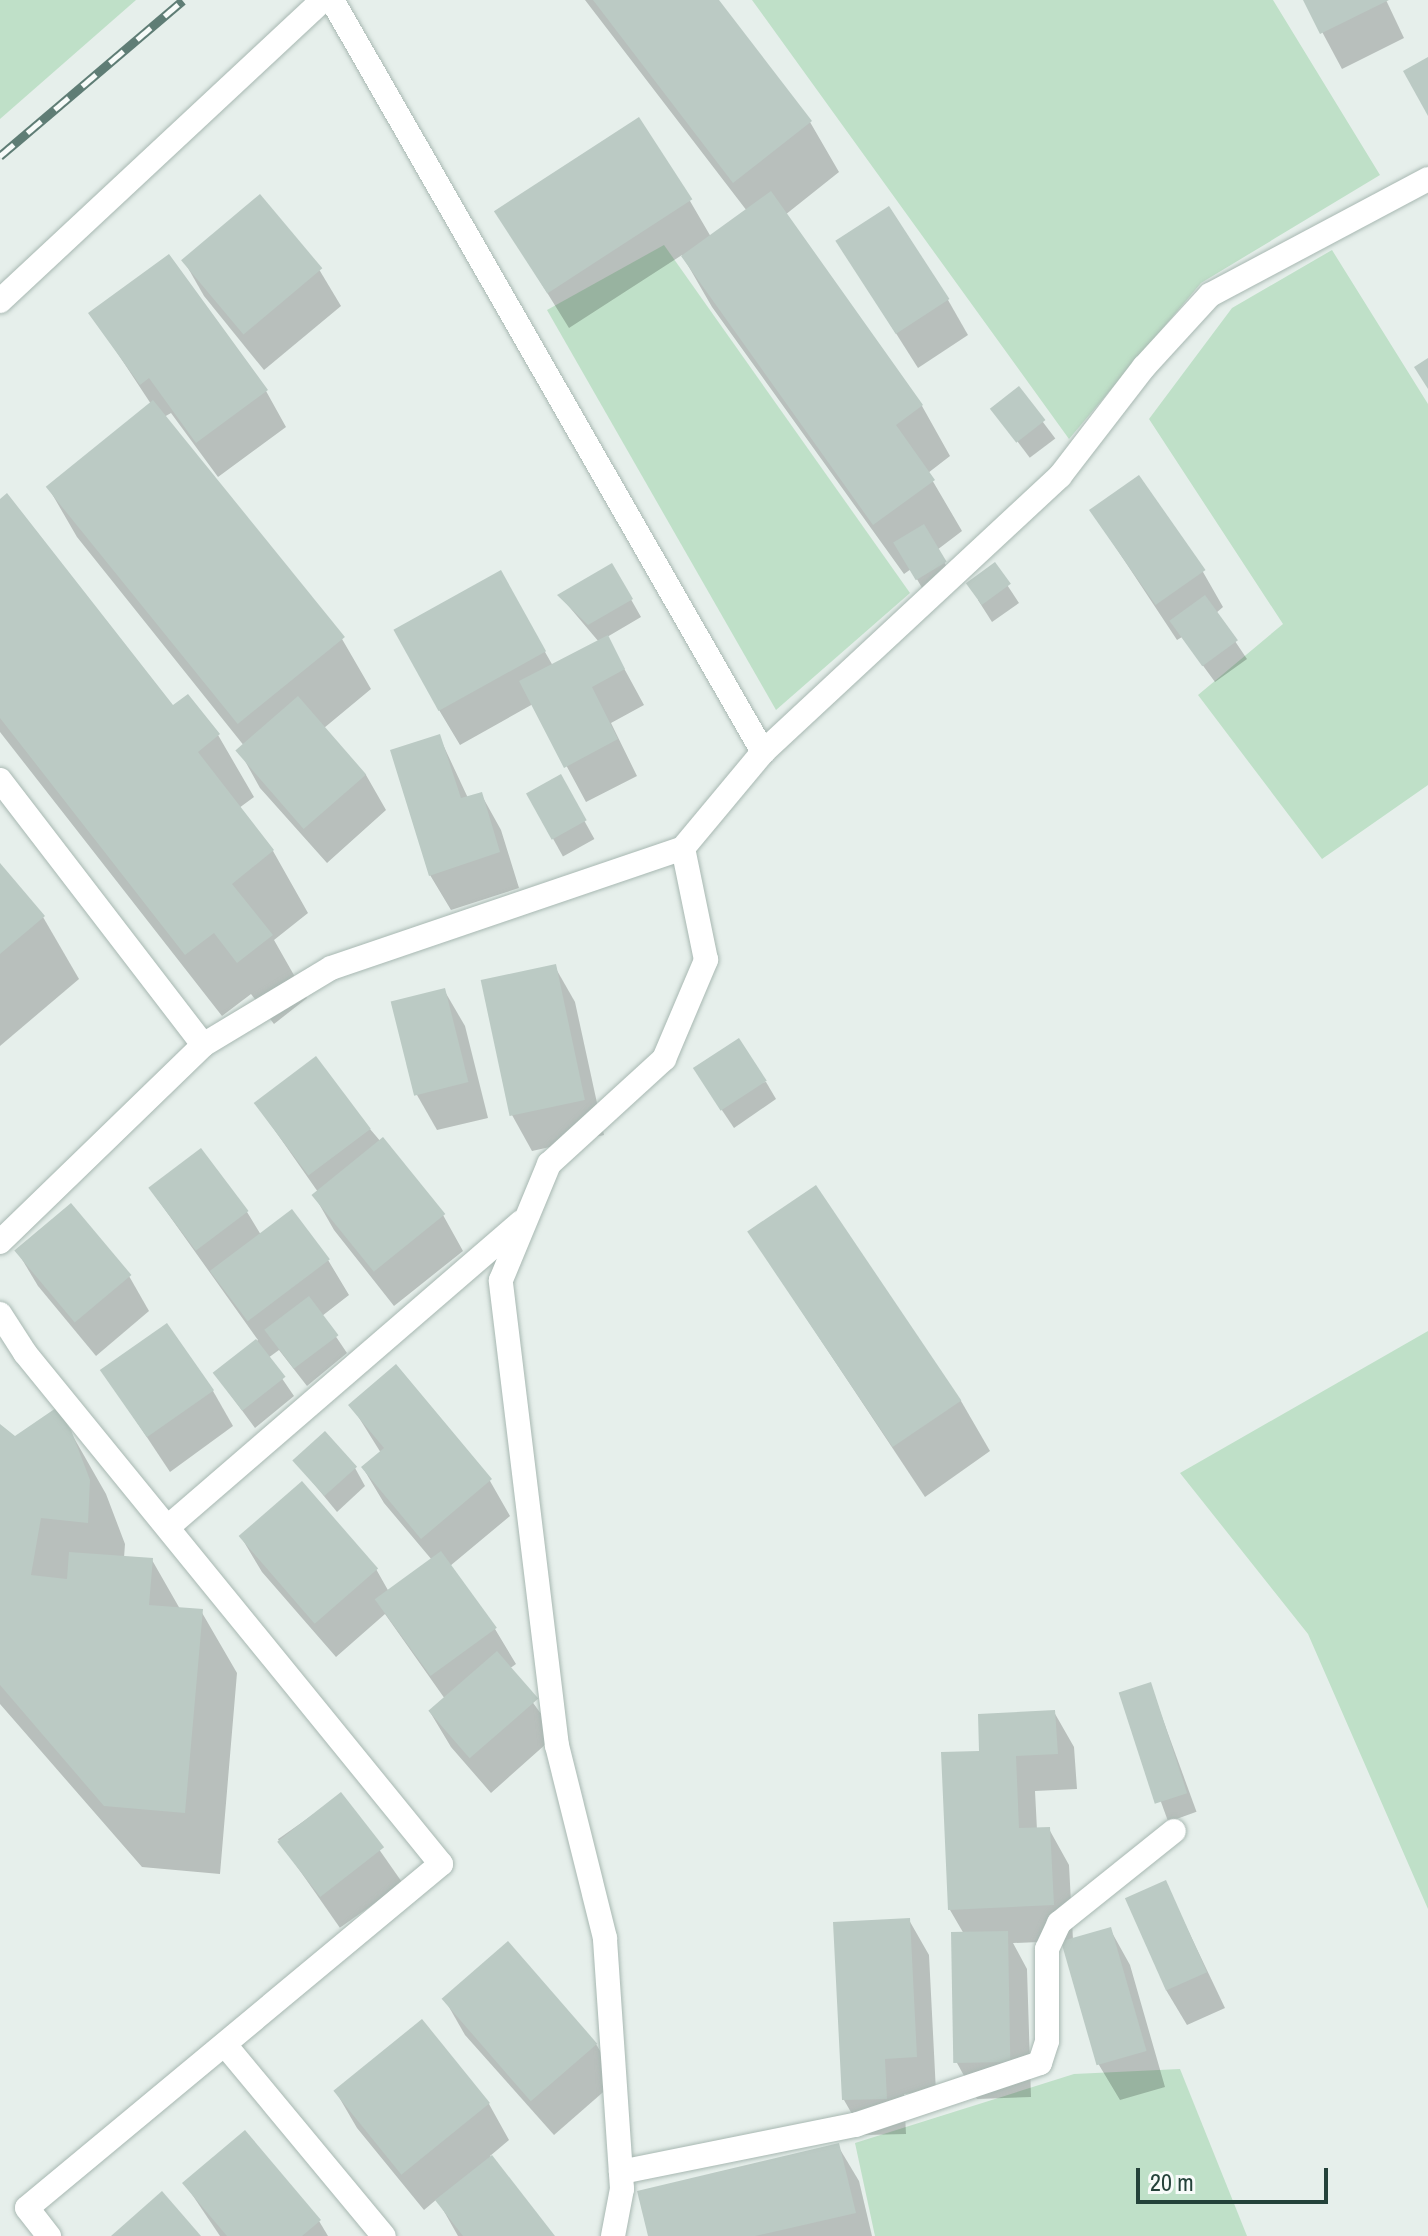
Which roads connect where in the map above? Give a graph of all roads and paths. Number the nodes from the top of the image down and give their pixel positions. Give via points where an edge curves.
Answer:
1 (323, 0) edge
2 (332, 0) edge
3 (1428, 179) edge
4 (0, 301) edge
5 (763, 752) junction
6 (0, 780) edge
7 (683, 848) junction
8 (203, 1045) junction
9 (526, 1217) junction
10 (0, 1242) edge
11 (0, 1314) edge
12 (169, 1526) junction
13 (1174, 1831) dead end
14 (226, 2046) junction
15 (621, 2172) junction
16 (49, 2236) edge
17 (384, 2236) edge
18 (613, 2236) edge

1 - 4 street
2 - 5 street
3 - 5 street via 1210,295 1144,367 1060,476
5 - 7 street
6 - 8 street
7 - 8 street via 331,968
7 - 9 street via 706,960 664,1059 549,1164
8 - 10 street
9 - 12 street
9 - 15 street via 501,1280 557,1746 605,1938
11 - 12 street via 25,1353
12 - 14 street via 441,1864
13 - 15 street via 1059,1923 1047,1949 1047,2041 1040,2063 855,2125
14 - 16 street via 27,2208
14 - 17 street
15 - 18 street

